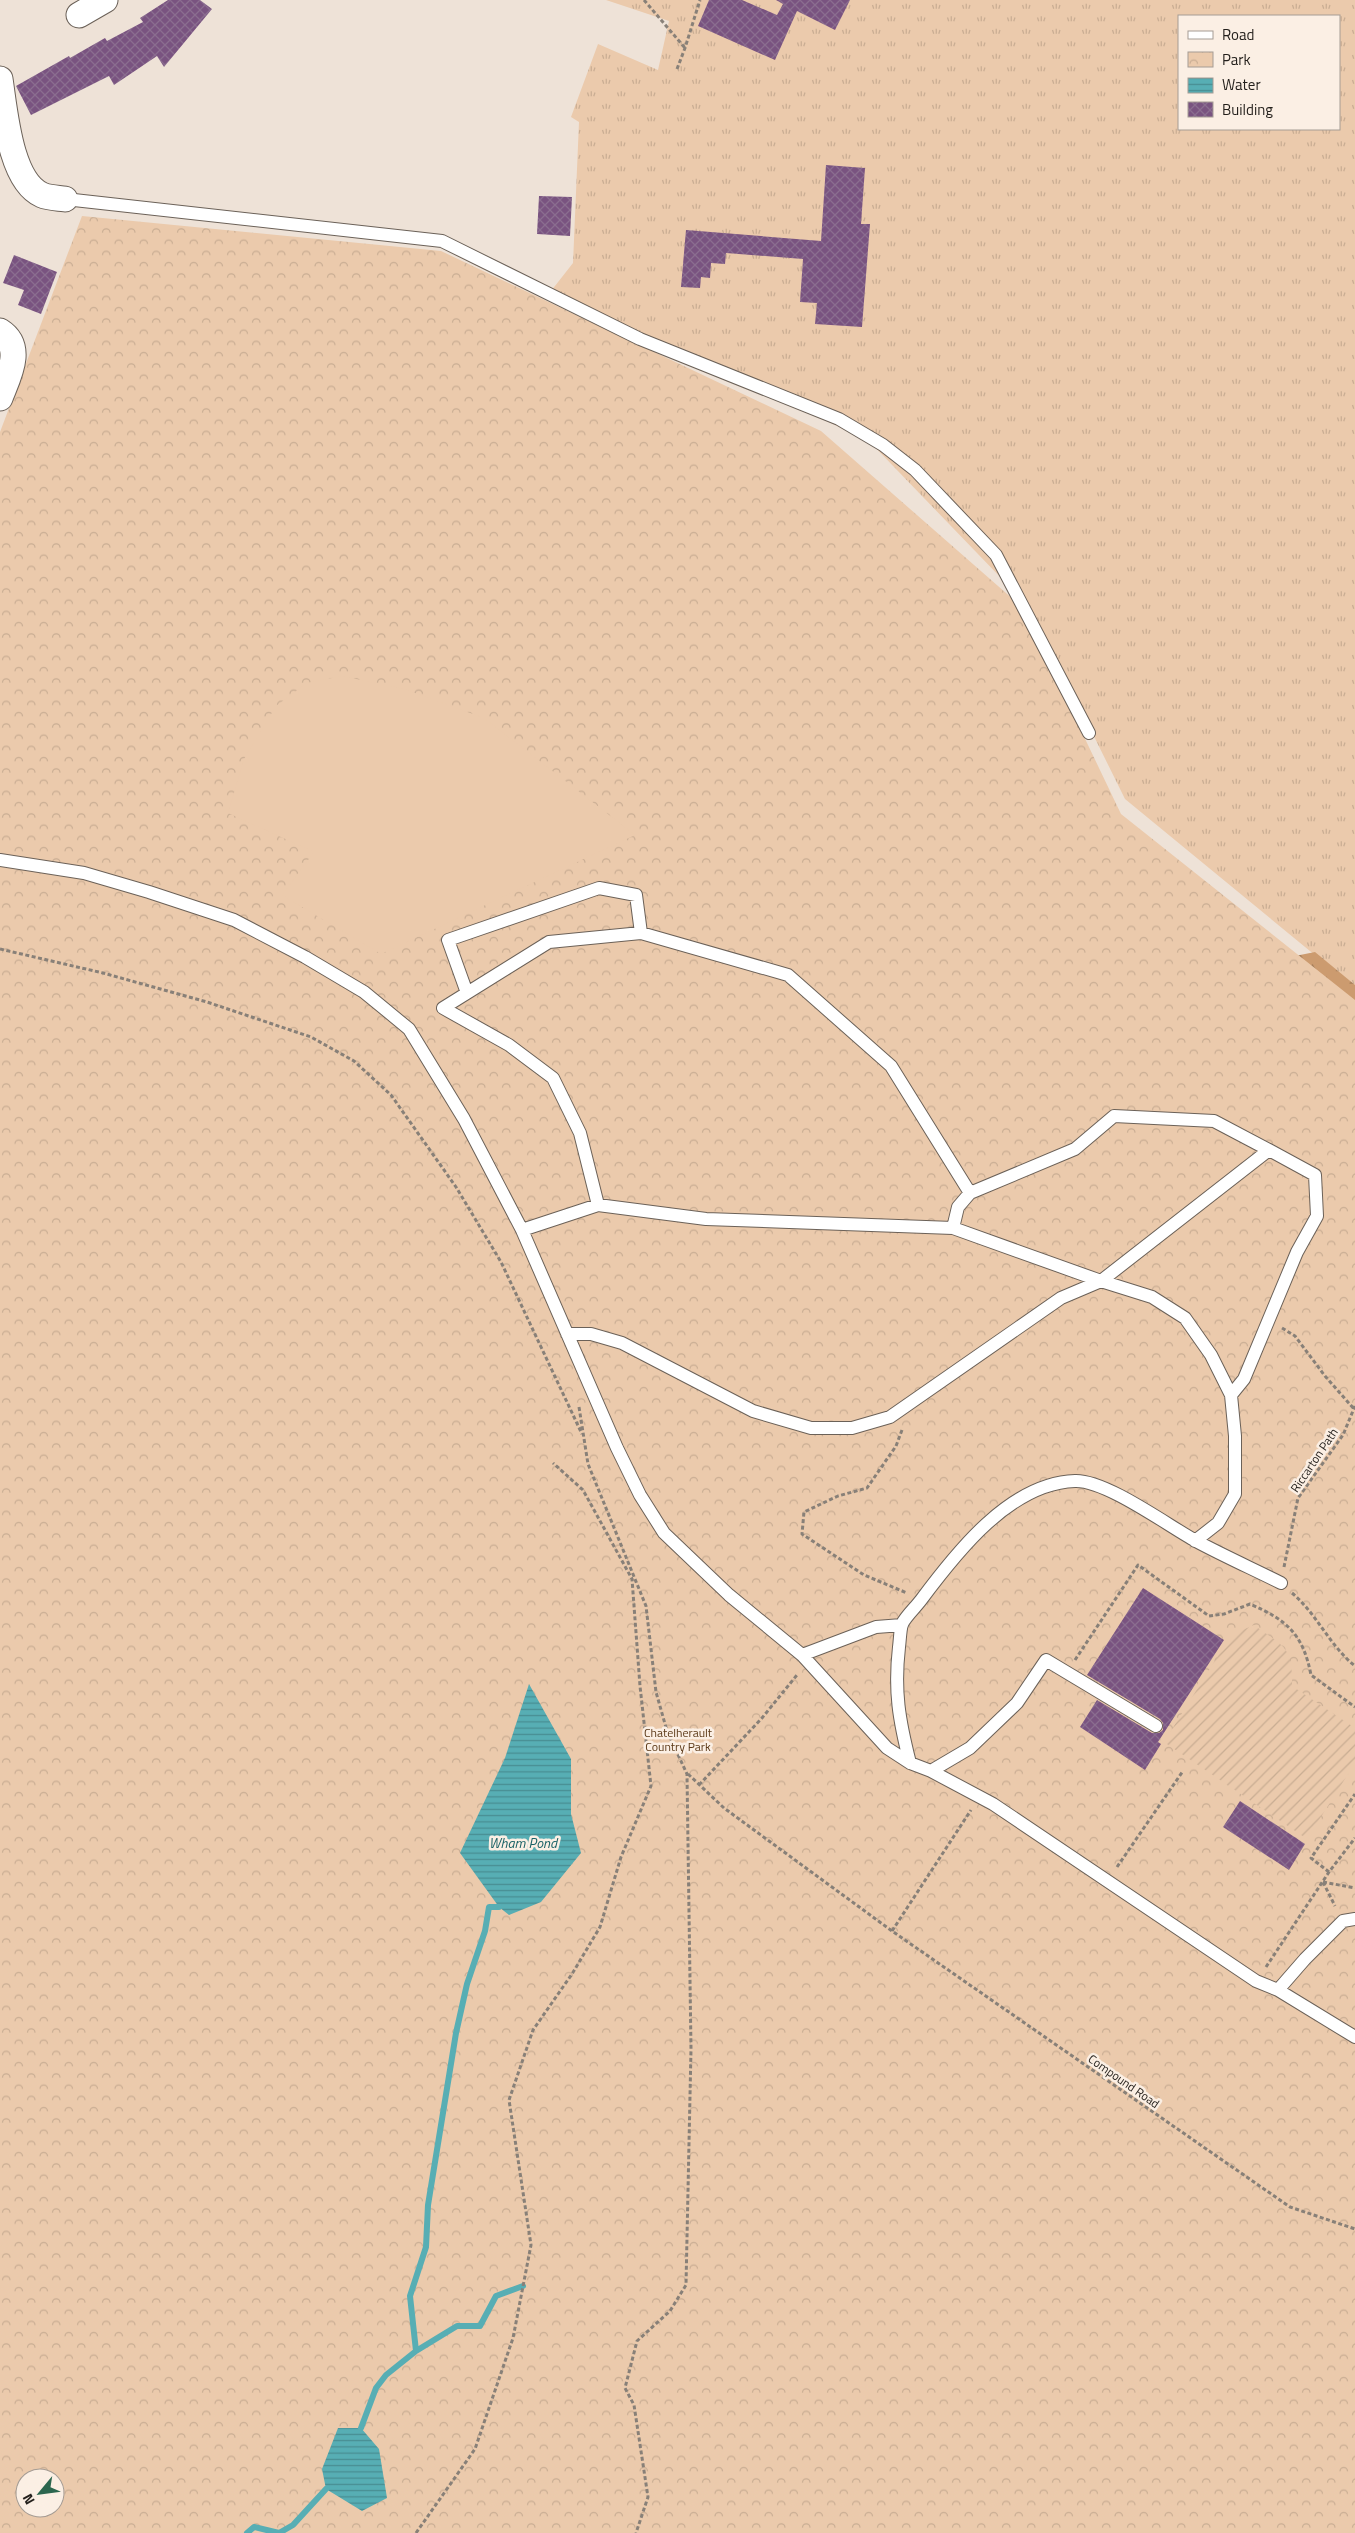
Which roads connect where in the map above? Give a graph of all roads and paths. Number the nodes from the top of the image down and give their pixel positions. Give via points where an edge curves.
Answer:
1 (105, 0) edge
2 (644, 0) edge
3 (700, 0) edge
4 (79, 15) dead end
5 (686, 48) junction
6 (676, 69) dead end
7 (0, 79) edge
8 (65, 199) joint
9 (0, 331) edge
10 (0, 398) edge
11 (1089, 733) dead end
12 (0, 860) edge
13 (641, 933) junction
14 (0, 949) edge
15 (467, 993) junction
16 (1269, 1150) junction
17 (970, 1193) junction
18 (598, 1205) junction
19 (953, 1228) junction
20 (522, 1230) junction
21 (1101, 1281) junction
22 (1269, 1319) junction
23 (567, 1334) junction
24 (1230, 1395) junction
25 (909, 1405) junction
26 (1354, 1407) edge
27 (553, 1463) dead end
28 (1195, 1541) junction
29 (1281, 1583) junction
30 (921, 1600) junction
31 (902, 1625) junction
32 (802, 1661) junction
33 (1355, 1666) edge
34 (1067, 1673) junction
35 (1355, 1708) edge
36 (1156, 1726) dead end
37 (910, 1763) junction
38 (932, 1771) junction
39 (1183, 1771) dead end
40 (688, 1774) junction
41 (699, 1785) junction
42 (1355, 1794) edge
43 (966, 1820) dead end
44 (1355, 1838) edge
45 (1329, 1872) junction
46 (1107, 1882) junction
47 (1323, 1882) junction
48 (1355, 1888) edge
49 (1349, 1920) edge
50 (892, 1931) junction
51 (1256, 1981) junction
52 (1278, 1990) junction
53 (1355, 2037) edge
54 (1355, 2229) edge
55 (416, 2533) edge
56 (636, 2533) edge

1 - 4 street
2 - 5 path
3 - 5 path
5 - 6 path
7 - 8 street via 20,171 27,183 42,195
8 - 11 lane via 442,241 640,339 839,419 883,445 915,470 996,555
9 - 10 street via 14,350 12,366
12 - 20 lane via 84,873 234,920 364,992 409,1029 464,1119
13 - 15 lane via 549,942
13 - 15 lane via 636,895 599,888 448,940
13 - 17 lane via 788,975 891,1066
14 - 40 path via 207,1002 312,1037 354,1061 391,1095 456,1187 501,1262 584,1439 588,1464 646,1606 656,1692 667,1731
15 - 18 lane via 443,1008 509,1045 554,1078 580,1133
16 - 17 lane via 1214,1121 1114,1116 1075,1149
16 - 21 lane
16 - 22 lane via 1315,1175 1317,1216 1297,1252
17 - 19 lane via 958,1207
18 - 19 lane via 706,1219
18 - 20 lane
19 - 21 lane
20 - 23 lane
21 - 24 lane via 1152,1296 1185,1318 1211,1355
21 - 25 lane via 1061,1298
22 - 24 lane via 1244,1379
22 - 26 path via 1295,1336
23 - 25 lane via 591,1334 622,1343 753,1411 811,1428 852,1428 890,1417
23 - 32 lane via 617,1448 640,1495 664,1533
24 - 28 lane via 1235,1436 1235,1494 1218,1523
25 - 30 path via 896,1446 866,1488 838,1496 804,1512 802,1534 864,1575
26 - 29 path, Riccarton Path via 1342,1435 1298,1498
27 - 55 path via 583,1490 632,1579 651,1786 621,1857 600,1927 533,2030 509,2100 531,2245 513,2338 475,2449
28 - 29 lane
28 - 30 lane via 1102,1487 1076,1481 1052,1485 1028,1494 998,1514 954,1556
29 - 33 path via 1302,1601 1340,1654
30 - 31 lane
31 - 32 lane via 876,1627
31 - 37 lane via 896,1674 898,1714
32 - 37 lane via 887,1748
32 - 41 path via 762,1718
34 - 35 path via 1138,1565 1209,1616 1250,1604 1276,1615 1296,1634 1311,1675
34 - 36 lane
34 - 38 lane via 1046,1660 1017,1703 1004,1716 970,1748
37 - 38 lane
38 - 46 lane via 993,1804
39 - 46 path
40 - 41 path, Compound Road
40 - 56 path via 691,2049 686,2285 670,2311 636,2341 625,2388 634,2405 648,2497
41 - 50 path, Compound Road via 724,1808
42 - 45 path via 1311,1858
43 - 50 path
44 - 45 path
45 - 47 path
46 - 51 lane
47 - 48 path
47 - 49 path
47 - 51 path
49 - 52 lane via 1305,1959
50 - 54 path, Compound Road via 1290,2207
51 - 52 lane
52 - 53 lane

